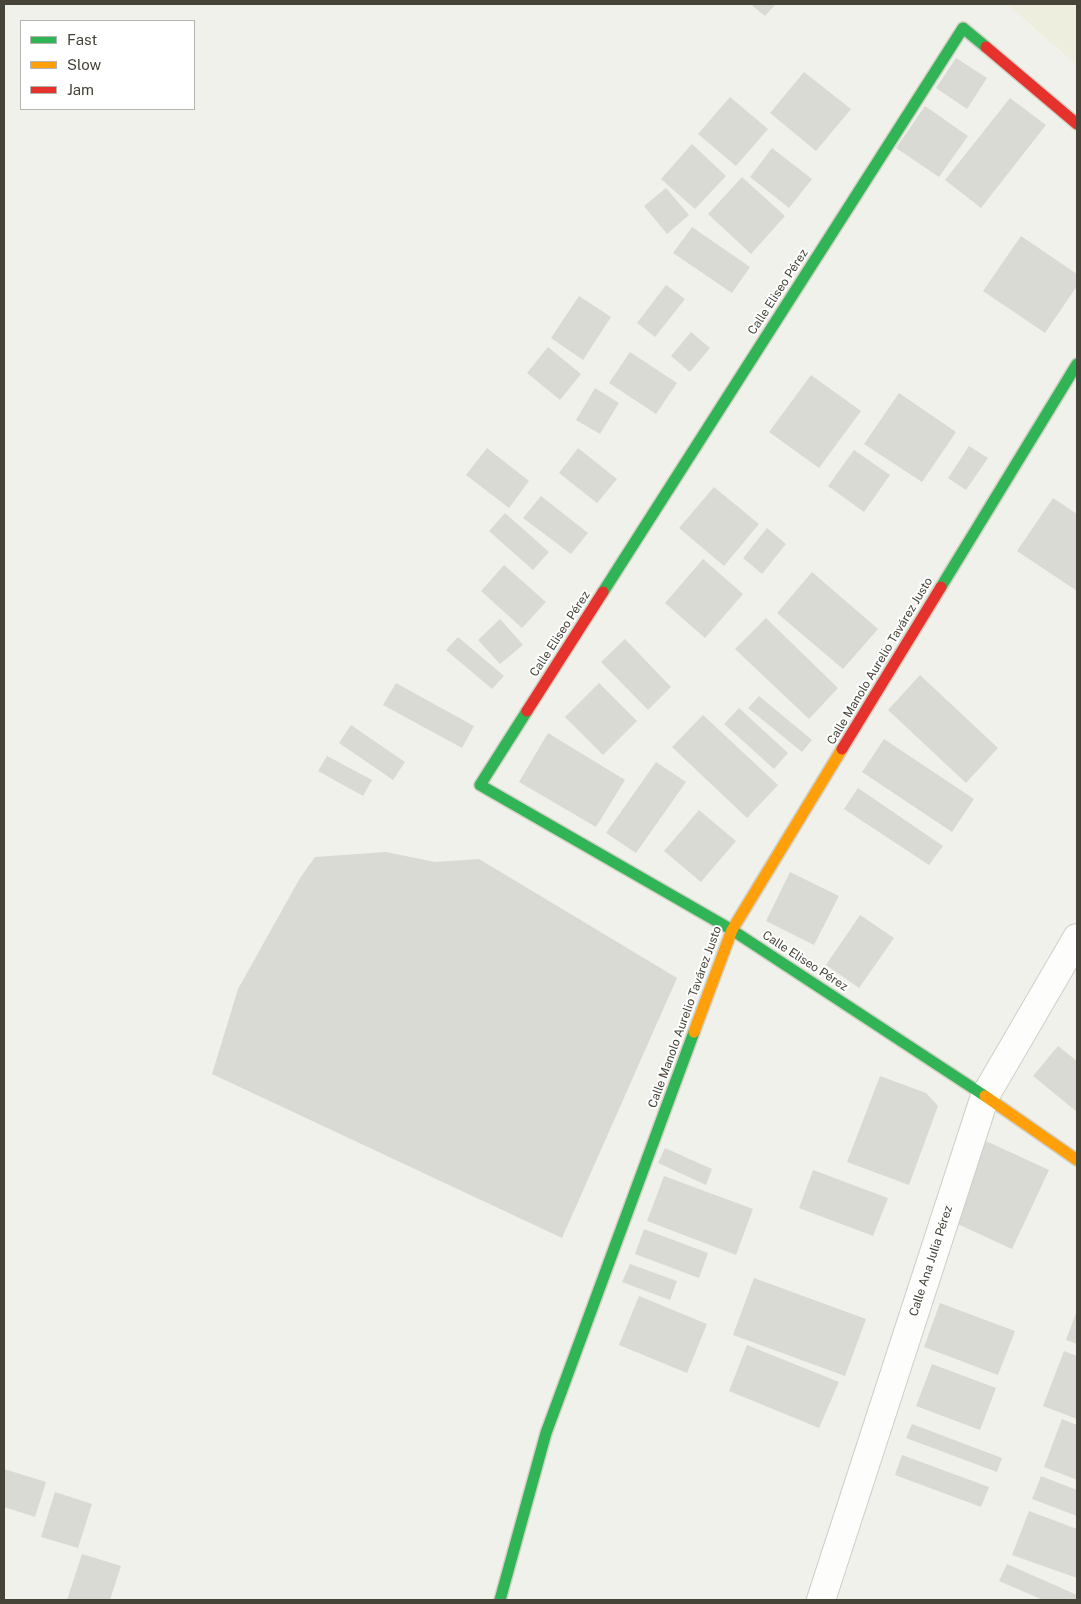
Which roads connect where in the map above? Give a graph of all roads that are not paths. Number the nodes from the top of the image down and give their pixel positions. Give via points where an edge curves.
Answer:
1 (1077, 124) edge
2 (1077, 364) edge
3 (732, 930) junction
4 (1077, 938) edge
5 (985, 1096) junction
6 (1077, 1160) edge
7 (500, 1600) edge
8 (821, 1600) edge

1 - 3 street, Calle Eliseo Pérez via 963,28 480,785
2 - 3 street, Calle Manolo Aurelio Tavárez Justo
3 - 5 street, Calle Eliseo Pérez
3 - 7 street, Calle Manolo Aurelio Tavárez Justo via 546,1433
4 - 5 street, Calle Ana Julia Pérez
5 - 6 street, Calle Eliseo Pérez
5 - 8 street, Calle Ana Julia Pérez

